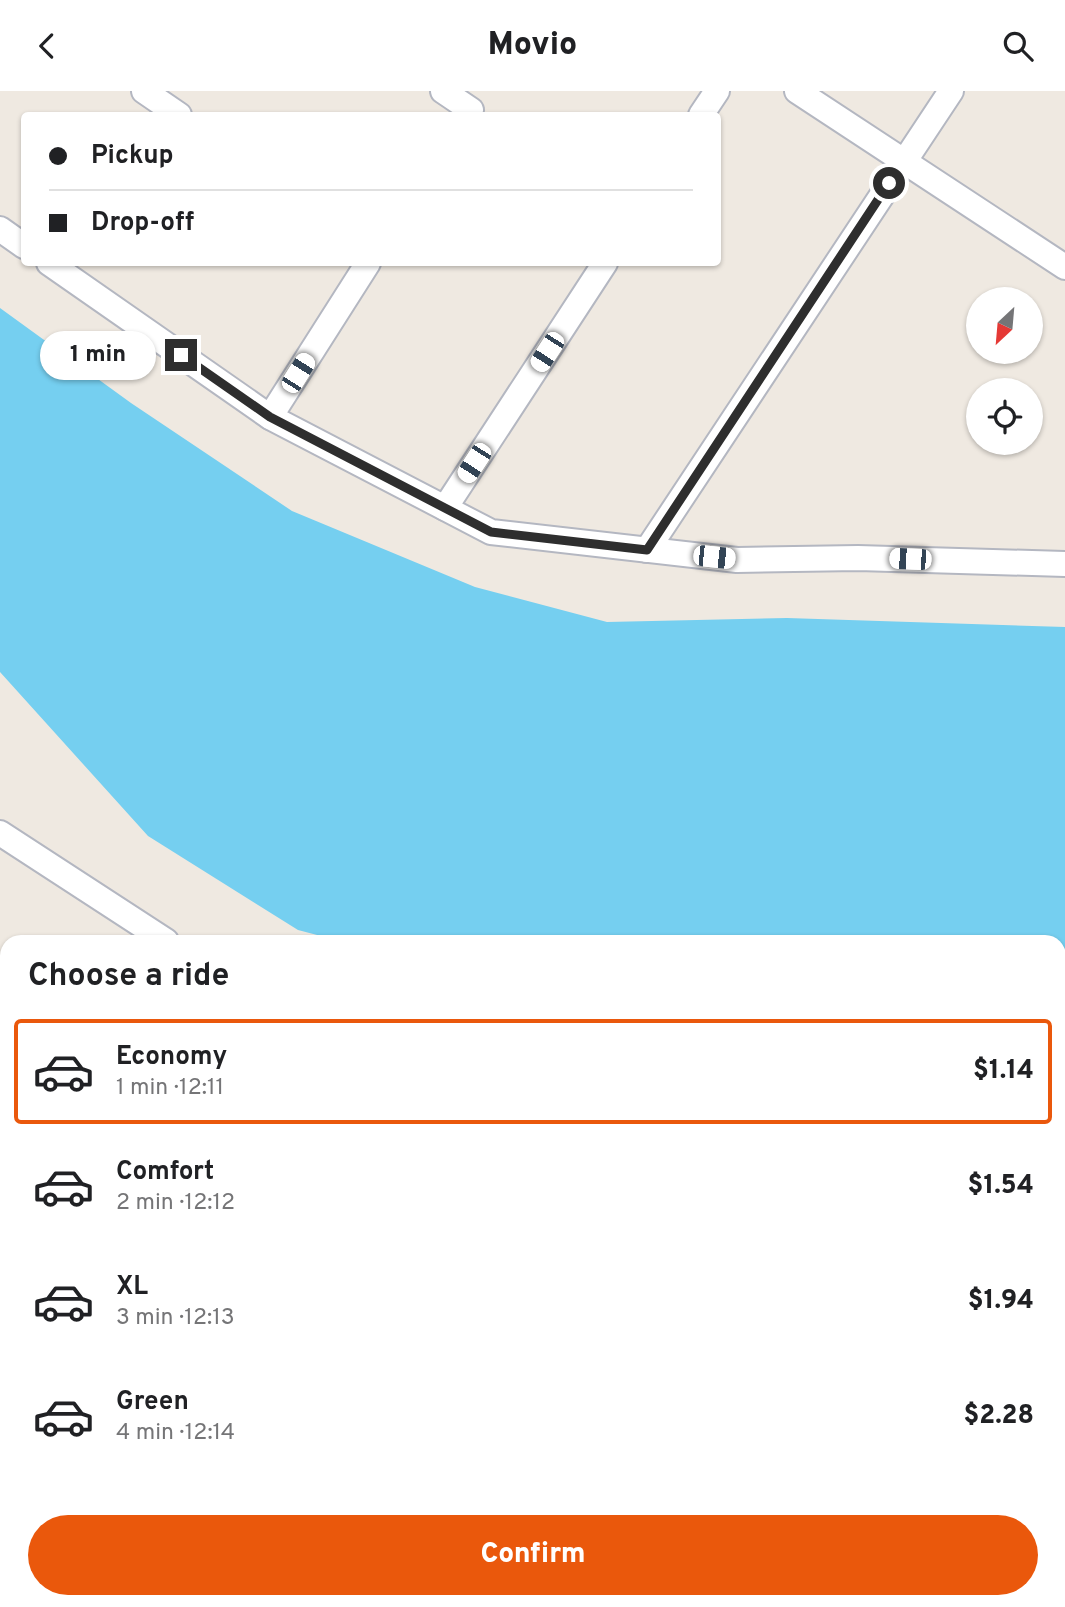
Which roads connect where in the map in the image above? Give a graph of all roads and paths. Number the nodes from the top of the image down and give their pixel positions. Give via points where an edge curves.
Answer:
1 (144, 91) edge
2 (443, 91) edge
3 (717, 91) edge
4 (797, 91) edge
5 (951, 91) edge
6 (474, 105) edge
7 (175, 112) edge
8 (703, 112) edge
9 (905, 160) junction
10 (0, 229) edge
11 (21, 244) edge
12 (53, 266) edge
13 (366, 266) edge
14 (603, 266) edge
15 (1065, 267) edge
16 (270, 417) junction
17 (445, 508) junction
18 (647, 550) junction
19 (1065, 564) edge
20 (0, 833) edge
21 (157, 935) edge

1 - 7 street
2 - 6 street
3 - 8 street
4 - 9 street
5 - 9 street
9 - 15 street
9 - 18 street
10 - 11 street
12 - 16 street
13 - 16 street
14 - 17 street
16 - 17 street
17 - 18 street via 491,532
18 - 19 street via 737,560
20 - 21 street

